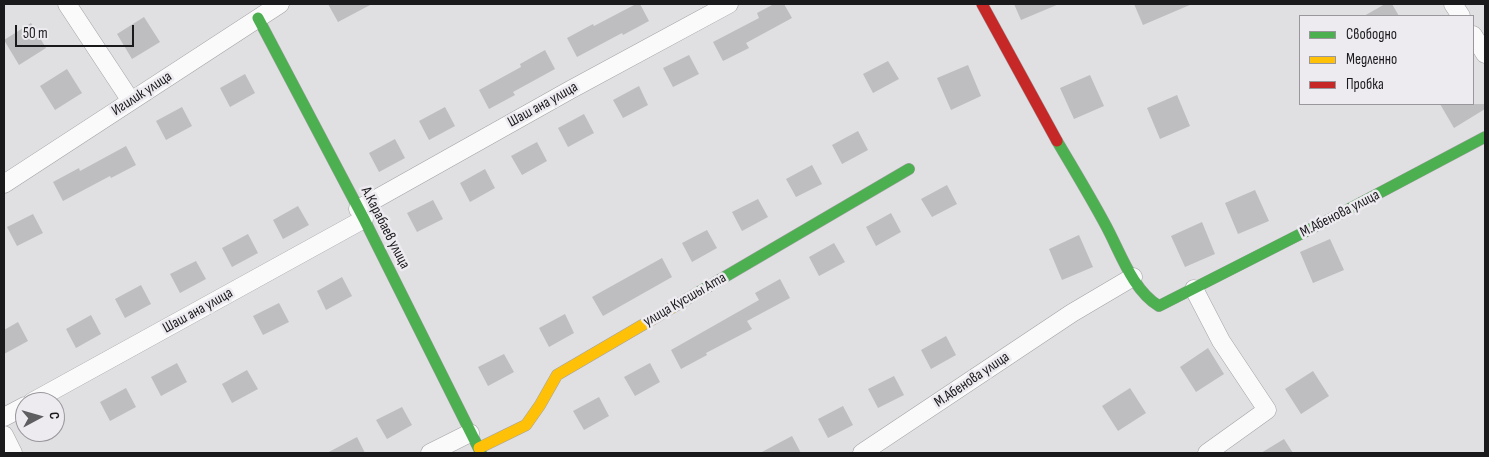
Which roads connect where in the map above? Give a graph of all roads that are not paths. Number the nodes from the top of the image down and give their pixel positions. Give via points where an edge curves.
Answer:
1 (67, 4) edge
2 (280, 4) edge
3 (730, 4) edge
4 (982, 4) edge
5 (1453, 4) edge
6 (1460, 15) edge
7 (258, 18) junction
8 (1474, 37) edge
9 (1485, 54) edge
10 (131, 101) junction
11 (1485, 137) edge
12 (909, 168) dead end
13 (4, 184) edge
14 (361, 214) junction
15 (1133, 277) junction
16 (1194, 288) junction
17 (50, 392) edge
18 (470, 433) junction
19 (4, 435) edge
20 (480, 451) edge
21 (13, 453) edge
22 (430, 453) edge
23 (862, 453) edge
24 (1207, 453) edge

1 - 10 street
2 - 7 street, Игилик улица
3 - 14 street, Шаш ана улица via 570,90
4 - 15 street, М.Абенова улица
5 - 6 street
7 - 10 street, Игилик улица
7 - 14 street, А.Карабаев улица
8 - 9 street
10 - 13 street, Игилик улица
11 - 16 street, М.Абенова улица
12 - 20 street, улица Кусшы Ата via 557,375 526,425
14 - 17 street, Шаш ана улица
14 - 18 street, А.Карабаев улица
15 - 16 street, М.Абенова улица via 1149,300 1159,306
15 - 23 street, М.Абенова улица
16 - 24 street via 1222,341 1267,410
18 - 20 street, А.Карабаев улица
18 - 22 street
19 - 21 street

